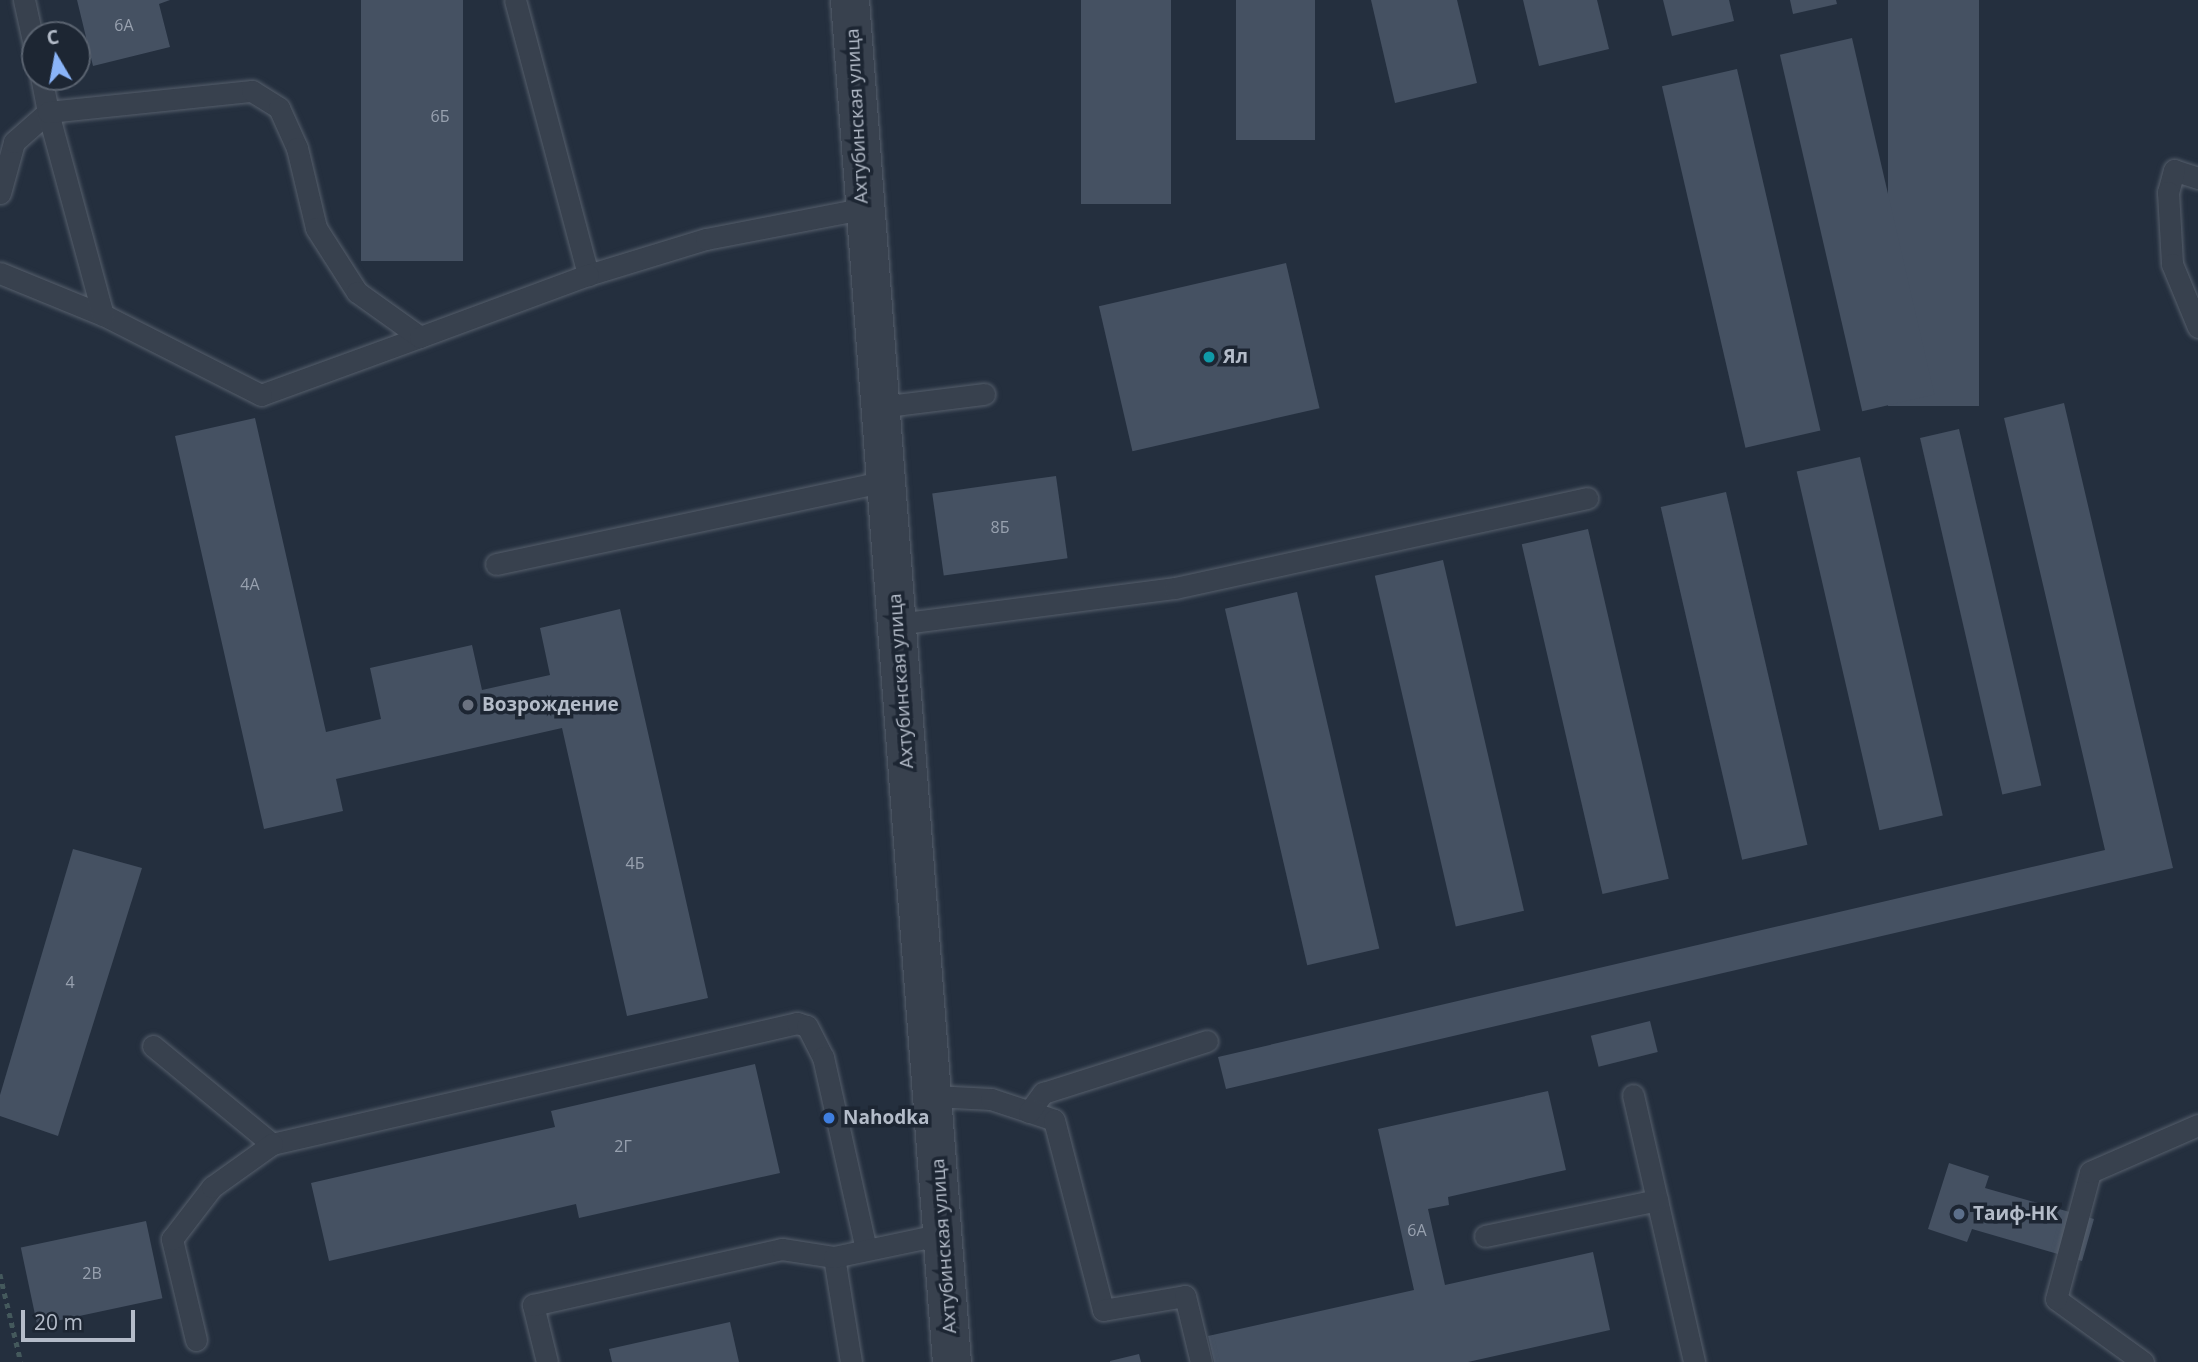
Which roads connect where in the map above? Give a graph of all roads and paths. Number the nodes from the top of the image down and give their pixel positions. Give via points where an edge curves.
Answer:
1 (24, 0) edge
2 (515, 0) edge
3 (850, 0) edge
4 (29, 21) edge
5 (44, 91) edge
6 (48, 112) junction
7 (2198, 178) edge
8 (0, 193) edge
9 (862, 209) junction
10 (0, 273) edge
11 (588, 275) junction
12 (2194, 306) edge
13 (103, 315) junction
14 (2198, 327) edge
15 (420, 337) junction
16 (984, 394) dead end
17 (879, 408) junction
18 (885, 481) junction
19 (1587, 498) dead end
20 (495, 564) dead end
21 (897, 624) junction
22 (1207, 1041) dead end
23 (153, 1046) dead end
24 (1633, 1095) dead end
25 (933, 1096) junction
26 (1030, 1112) junction
27 (2198, 1125) edge
28 (272, 1143) junction
29 (1657, 1200) junction
30 (943, 1234) junction
31 (1485, 1236) dead end
32 (866, 1250) junction
33 (834, 1257) junction
34 (0, 1273) edge
35 (196, 1340) dead end
36 (21, 1362) edge
37 (547, 1362) edge
38 (851, 1362) edge
39 (953, 1362) edge
40 (1201, 1362) edge
41 (1694, 1362) edge
42 (2143, 1362) edge

1 - 4 lane
2 - 11 lane
3 - 9 street, Ахтубинская улица
5 - 6 lane
6 - 8 lane via 14,142
6 - 13 lane
6 - 15 lane via 252,91 279,108 298,148 316,228 357,292
7 - 12 lane via 2174,170 2168,192 2172,264
9 - 11 lane via 706,239
9 - 17 street, Ахтубинская улица
10 - 13 lane
11 - 15 lane
12 - 14 lane
13 - 15 lane via 261,395
16 - 17 lane
17 - 18 street, Ахтубинская улица
18 - 20 lane
18 - 21 street, Ахтубинская улица
19 - 21 lane via 1175,588
21 - 25 street, Ахтубинская улица
22 - 26 lane via 1043,1093
23 - 28 lane
24 - 29 lane
25 - 26 lane via 991,1100
25 - 30 street, Ахтубинская улица
26 - 40 lane via 1054,1120 1103,1310 1185,1296
27 - 42 lane via 2090,1172 2056,1299
28 - 32 lane via 797,1023 807,1026 824,1057
28 - 35 lane via 212,1187 172,1239
29 - 31 lane
29 - 41 lane
30 - 32 lane
30 - 39 street, Ахтубинская улица
32 - 33 lane
33 - 37 lane via 782,1249 533,1305
33 - 38 lane
34 - 36 path

